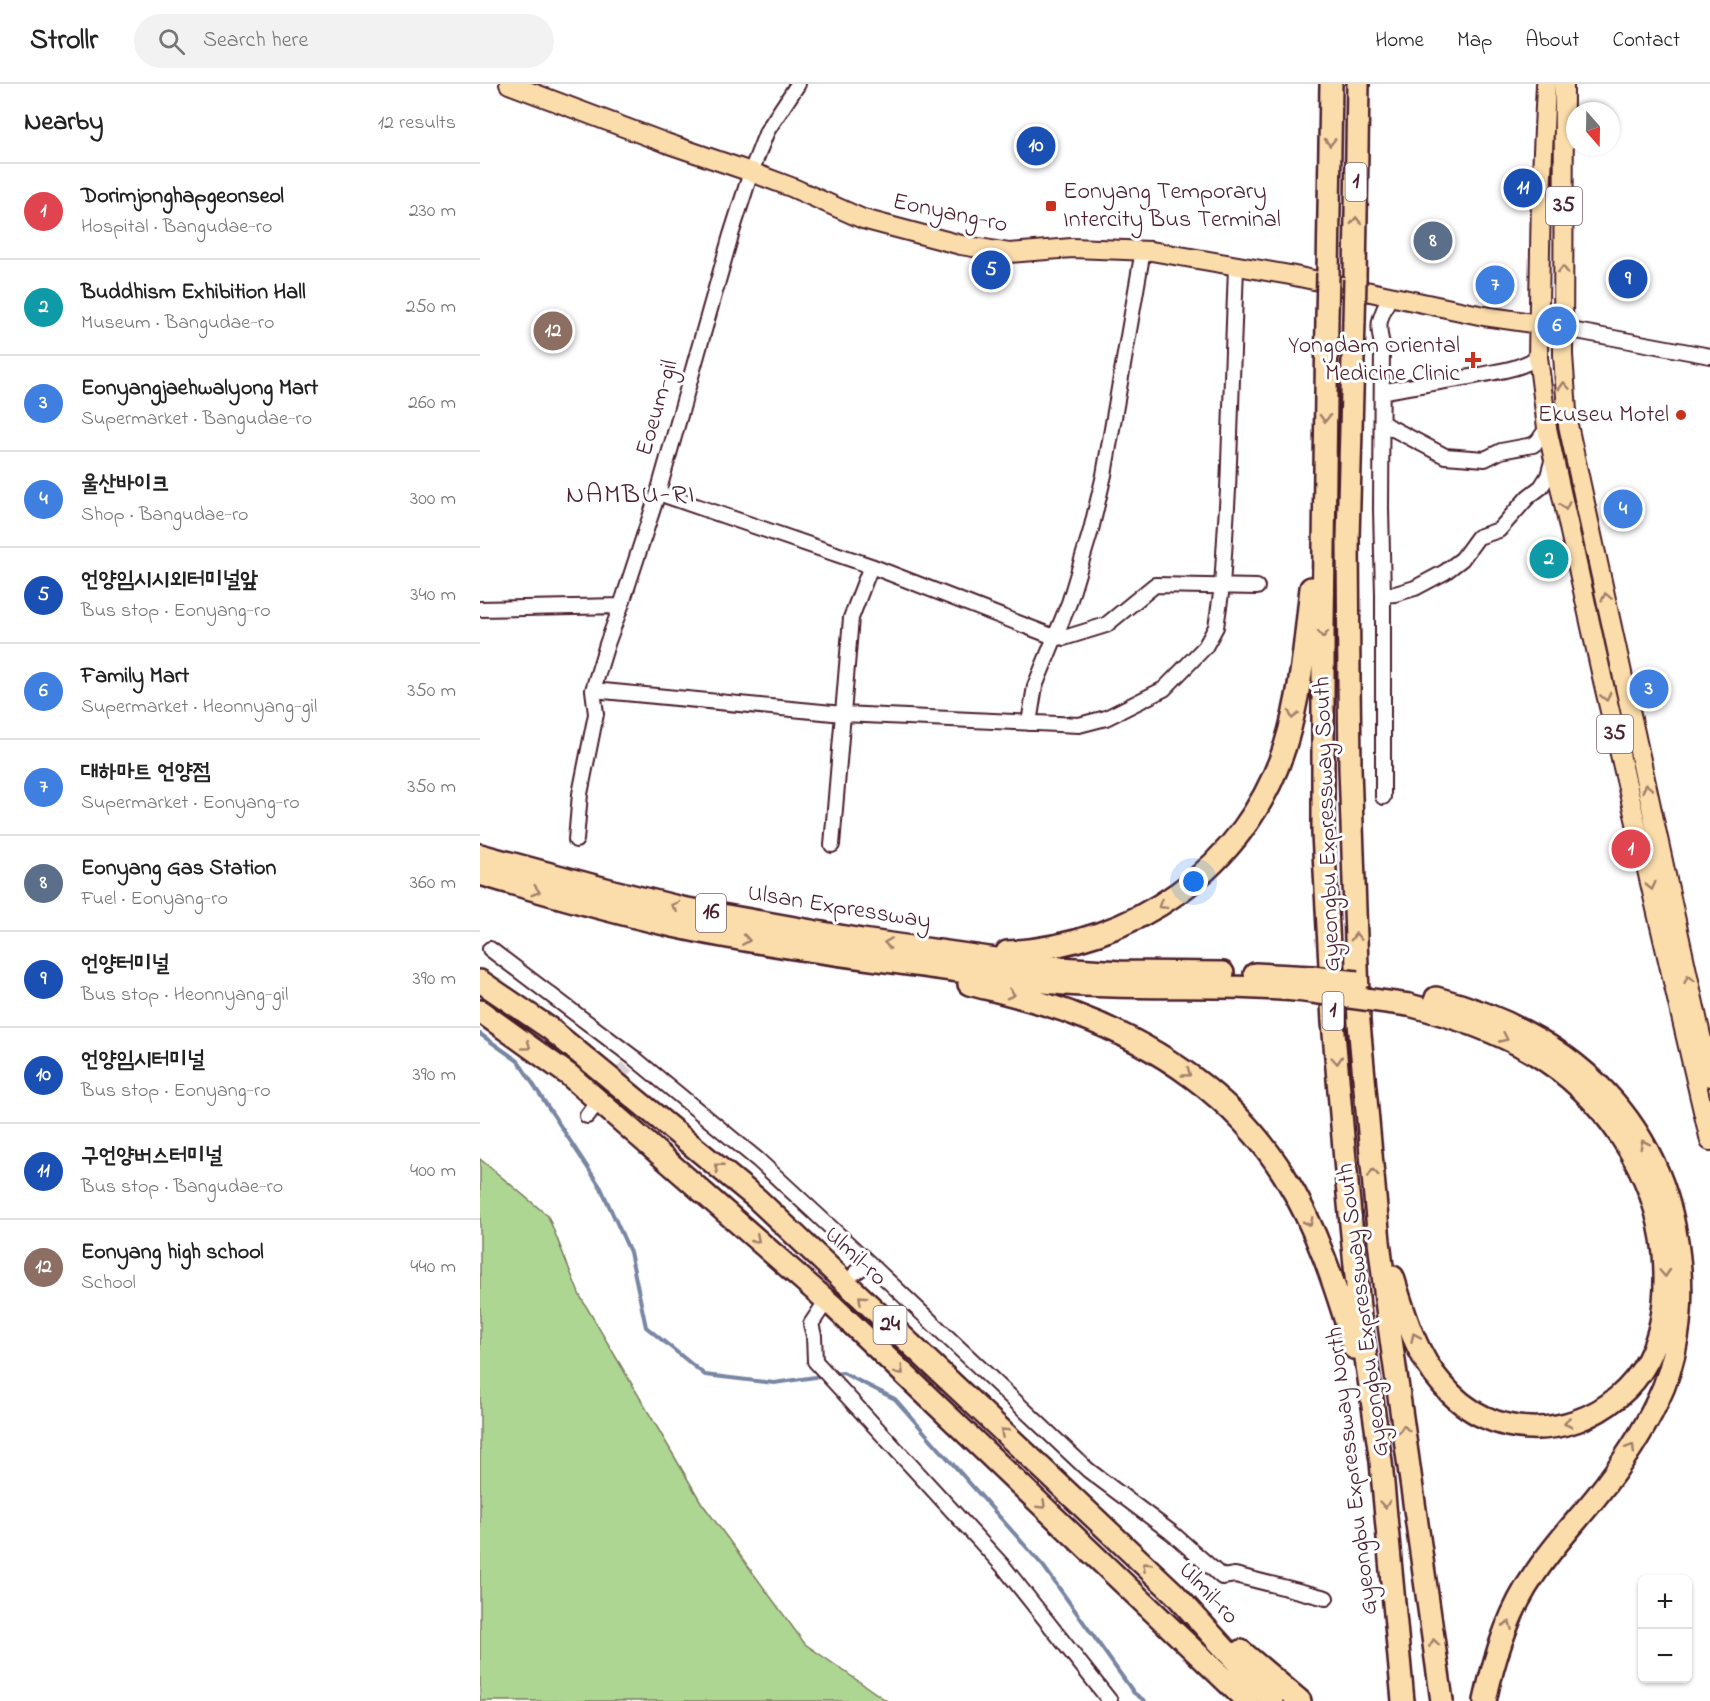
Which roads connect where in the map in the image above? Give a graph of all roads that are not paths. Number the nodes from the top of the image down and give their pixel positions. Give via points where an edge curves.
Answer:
1 (509, 84) edge
2 (798, 84) edge
3 (1331, 84) edge
4 (1358, 84) edge
5 (1546, 84) edge
6 (1564, 84) edge
7 (751, 172) junction
8 (1143, 250) junction
9 (1236, 267) junction
10 (1390, 296) junction
11 (1539, 324) junction
12 (1563, 328) junction
13 (1710, 356) edge
14 (1538, 357) junction
15 (1382, 392) junction
16 (1382, 423) junction
17 (1547, 428) junction
18 (1554, 456) junction
19 (1324, 491) junction
20 (658, 493) junction
21 (871, 567) junction
22 (1222, 587) junction
23 (1257, 587) dead end
24 (1383, 595) junction
25 (621, 606) junction
26 (480, 609) edge
27 (1056, 636) junction
28 (593, 690) junction
29 (843, 714) junction
30 (1029, 723) junction
31 (1383, 797) dead end
32 (576, 840) dead end
33 (832, 845) dead end
34 (480, 855) edge
35 (480, 874) edge
36 (490, 949) dead end
37 (946, 951) junction
38 (872, 959) junction
39 (480, 981) edge
40 (1313, 984) junction
41 (1409, 998) junction
42 (480, 1011) edge
43 (1710, 1077) edge
44 (596, 1104) tunnel mouth
45 (586, 1116) dead end
46 (1710, 1142) edge
47 (1377, 1212) junction
48 (869, 1263) junction
49 (856, 1272) dead end
50 (823, 1306) dead end
51 (1381, 1462) junction
52 (1174, 1593) junction
53 (1326, 1598) dead end
54 (1110, 1701) edge
55 (1247, 1701) edge
56 (1272, 1701) edge
57 (1300, 1701) edge
58 (1403, 1701) edge
59 (1442, 1701) edge
60 (1485, 1701) edge

1 - 7 main road, Eonyang-ro
2 - 7 street via 767,131
3 -> 19 highway, Gyeongbu Expressway North / 1, bridge
47 -> 4 highway, Gyeongbu Expressway South / 1, bridge via 1359,1023 1350,768 1348,538
5 - 11 main road, 35
12 -> 6 main road, 35
7 - 8 main road, Eonyang-ro via 863,219 961,245 1009,253 1072,248
7 - 20 street, Eoeum-gil
8 - 9 main road, Eonyang-ro
8 - 27 street via 1104,475 1069,603
9 - 10 main road, Eonyang-ro
9 - 22 street
10 - 11 main road, Eonyang-ro
10 - 15 street via 1378,330 1382,344
11 - 12 street
11 - 14 main road, 35
12 - 13 street
43 -> 12 main road, 35 via 1568,425
14 - 15 street via 1518,367
14 - 17 main road, 35
15 - 16 street
16 - 17 street via 1446,456 1475,459 1533,445
16 - 24 street
17 - 18 main road, 35
18 - 24 street via 1540,488 1499,530 1479,537 1462,559 1445,572 1415,588
18 -> 46 main road, 35 via 1602,681
19 -> 37 highway via 1298,697 1289,735 1270,784 1232,844 1168,901 1096,936 1030,951
19 -> 51 highway, Gyeongbu Expressway North / 1 via 1323,833 1333,1022 1360,1317
20 - 21 street
20 - 25 street, Eoeum-gil
21 - 27 street
21 - 29 street via 851,618
22 - 23 street
22 - 27 street via 1155,585 1106,625 1064,638
22 - 30 street via 1216,627 1205,647 1164,689 1106,718 1079,726
24 - 31 street
25 - 26 street
25 - 28 street, Eoeum-gil
27 - 30 street via 1035,686
28 - 29 street
28 - 32 street via 596,714 580,794
29 - 30 street
29 - 33 street
37 -> 34 highway, Ulsan Expressway / 16 via 682,908
35 -> 38 highway, Ulsan Expressway / 16 via 576,903 675,926
36 - 48 street via 758,1160
37 - 40 highway via 1028,965
38 - 40 highway via 1055,983 1143,988
38 -> 51 highway via 1025,998 1097,1023 1164,1057 1234,1112 1284,1174 1317,1238 1357,1358
52 -> 39 highway, Ulmil-ro / 24 via 756,1198 549,1028
40 - 41 highway, bridge
41 -> 47 highway via 1532,1052 1568,1077 1621,1136 1650,1192 1663,1248 1665,1303 1647,1361 1613,1402 1575,1422 1523,1427 1478,1414 1440,1382 1421,1351 1393,1280
60 -> 41 highway via 1507,1626 1532,1577 1622,1461 1659,1399 1679,1326 1679,1257 1669,1207 1653,1163 1631,1121 1606,1092 1565,1056 1528,1032 1465,1006
42 -> 55 highway, Ulmil-ro / 24 via 569,1076 834,1307
44 - 45 street
59 -> 47 highway, Gyeongbu Expressway South / 1
48 - 49 street
48 - 53 street via 1088,1470 1172,1533 1222,1577 1235,1575
50 - 54 street via 811,1324 815,1361 1003,1566
51 -> 58 highway, Gyeongbu Expressway North / 1
52 - 56 highway, Ulmil-ro / 24
52 - 57 highway

